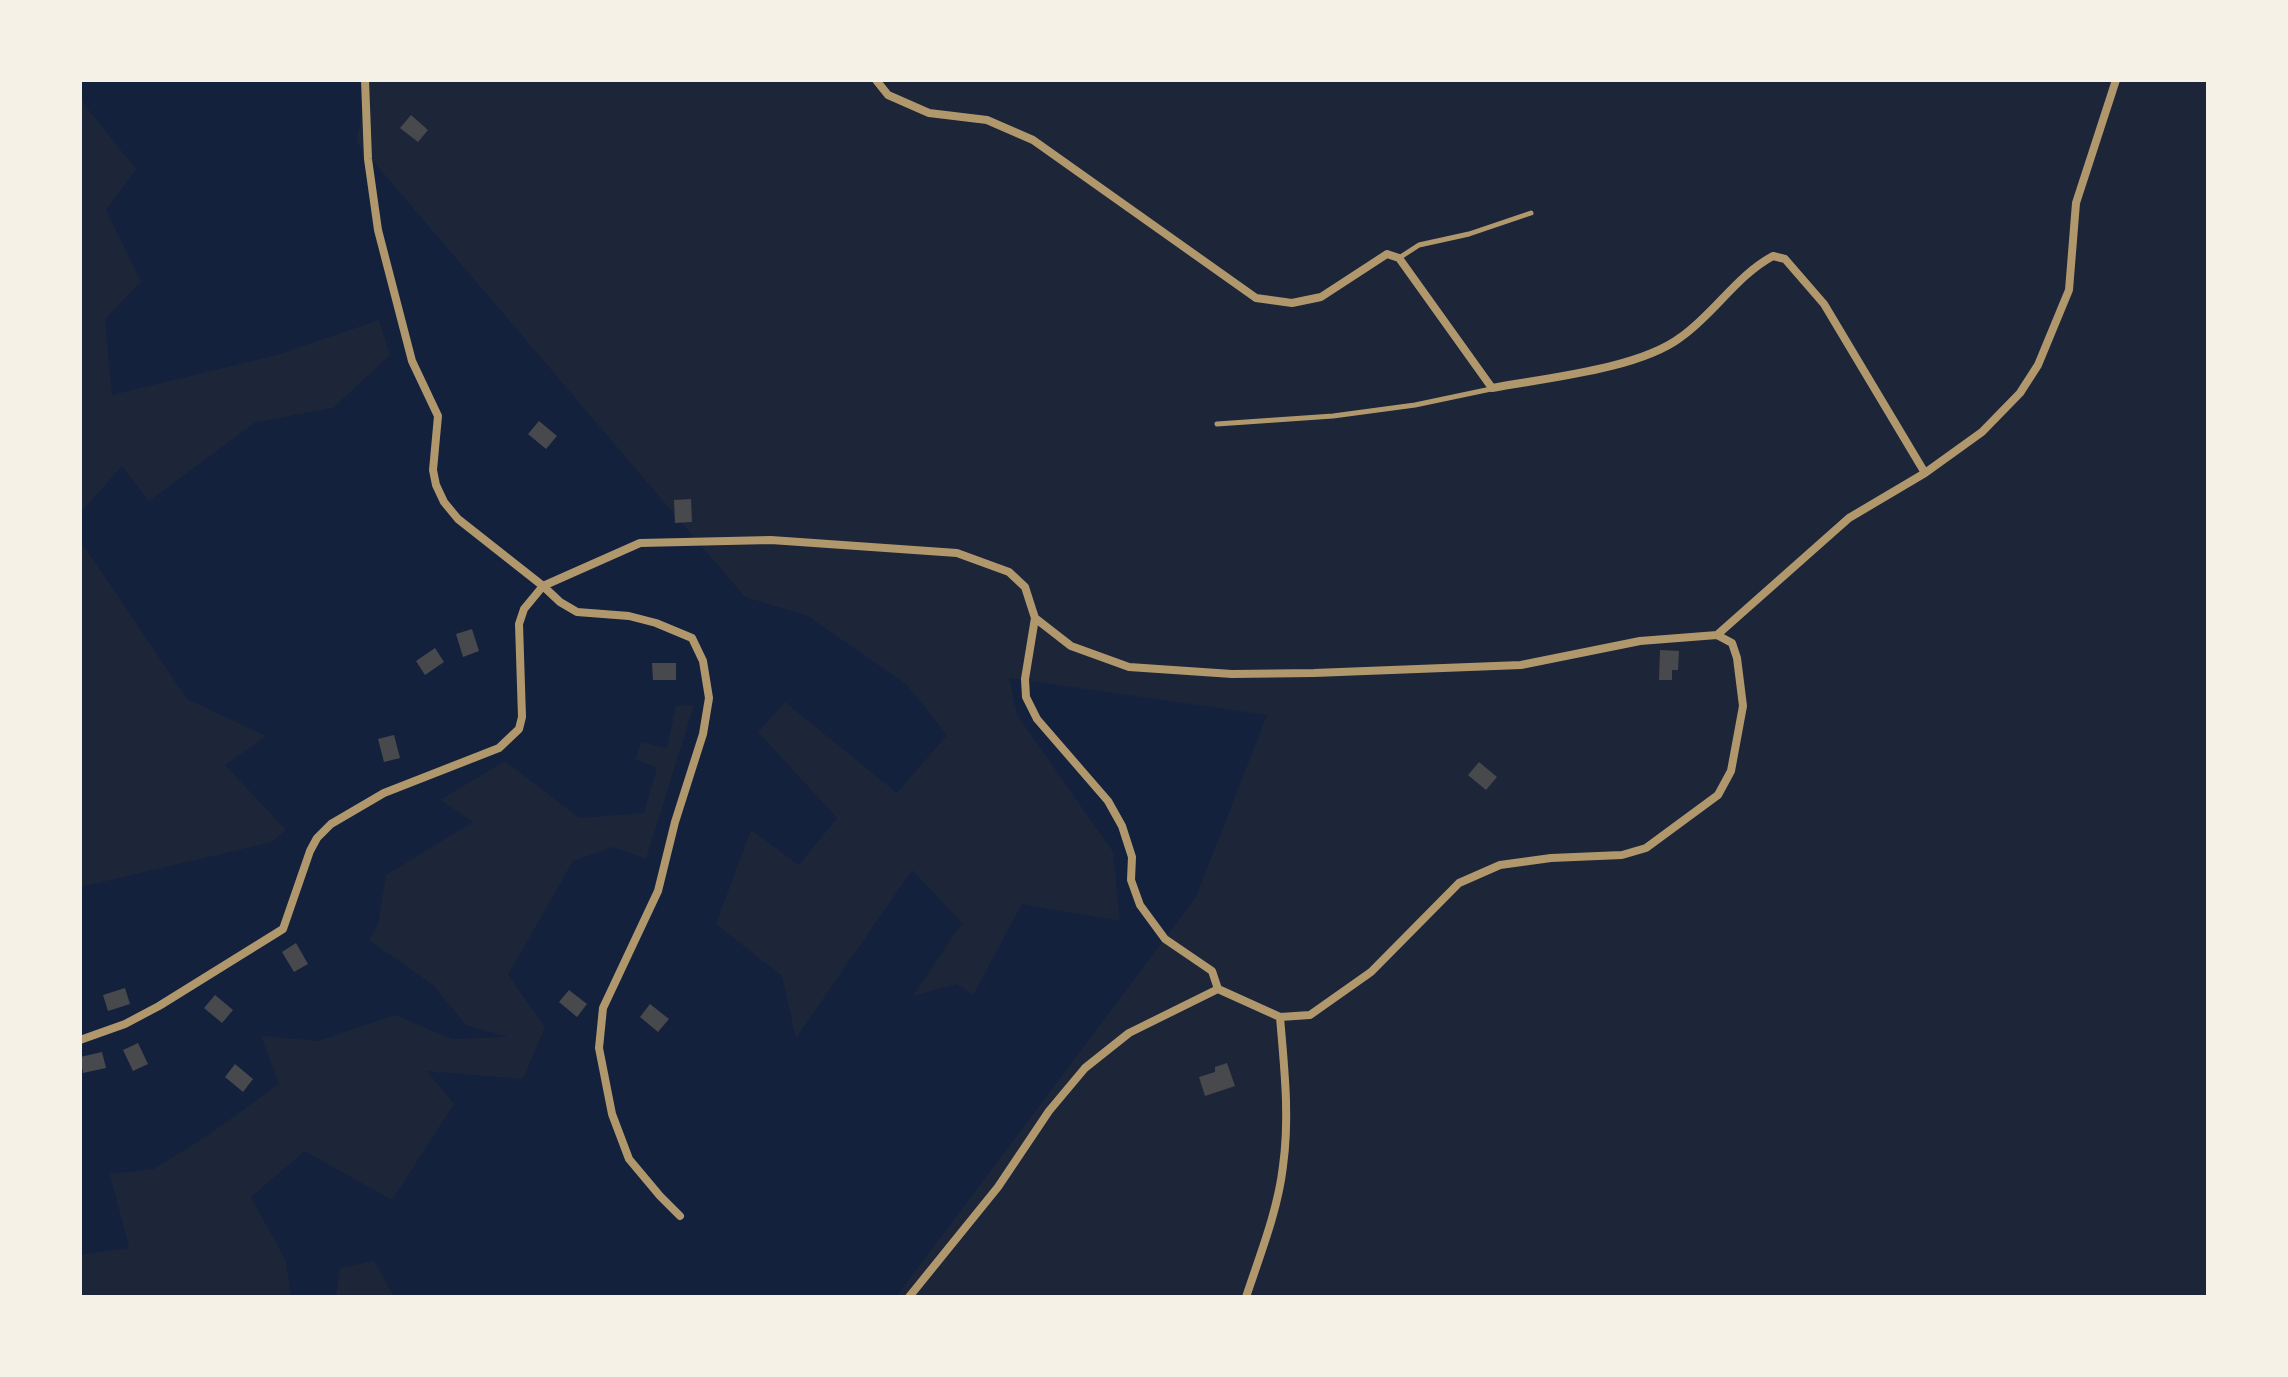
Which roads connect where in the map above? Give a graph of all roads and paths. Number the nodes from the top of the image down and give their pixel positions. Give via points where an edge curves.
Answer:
1 (365, 80) edge
2 (876, 80) edge
3 (2116, 80) edge
4 (1531, 213) dead end
5 (1399, 258) junction
6 (1492, 388) junction
7 (1217, 424) dead end
8 (1925, 473) junction
9 (543, 586) junction
10 (1035, 618) junction
11 (1717, 635) junction
12 (1218, 989) junction
13 (1280, 1017) junction
14 (80, 1040) edge
15 (680, 1216) dead end
16 (909, 1297) edge
17 (1246, 1297) edge

1 - 9 street via 378,230 412,361 438,416 436,485 458,519
2 - 5 street via 888,95 929,113 987,120 1033,140 1256,298 1292,303 1321,297 1387,254
3 - 8 street via 2076,203 2069,290 2038,365 2020,393 1982,432
4 - 5 lane via 1419,245
5 - 6 street
6 - 7 lane via 1333,416
6 - 8 street via 1646,358 1682,337 1753,267 1773,256 1785,259 1824,304
8 - 11 street via 1849,518
9 - 10 street via 640,543 771,540 957,553 1009,572 1025,587
9 - 14 street via 519,624 522,717 511,739 349,812 317,838 283,929 159,1006
9 - 15 street via 577,612 643,619 692,638 703,661 709,698 703,734 658,891 603,1008 599,1048 612,1114 629,1159
10 - 11 street via 1071,646 1129,667 1232,674 1521,665 1640,641
10 - 12 street via 1026,697 1037,719 1108,801 1122,826 1140,905 1165,939 1212,971
11 - 13 street via 1732,643 1743,706 1731,771 1718,795 1646,848 1622,855 1500,865 1459,883 1371,972 1310,1015
12 - 13 street
12 - 16 street via 1129,1033 1085,1068
13 - 17 street via 1287,1100 1283,1167

